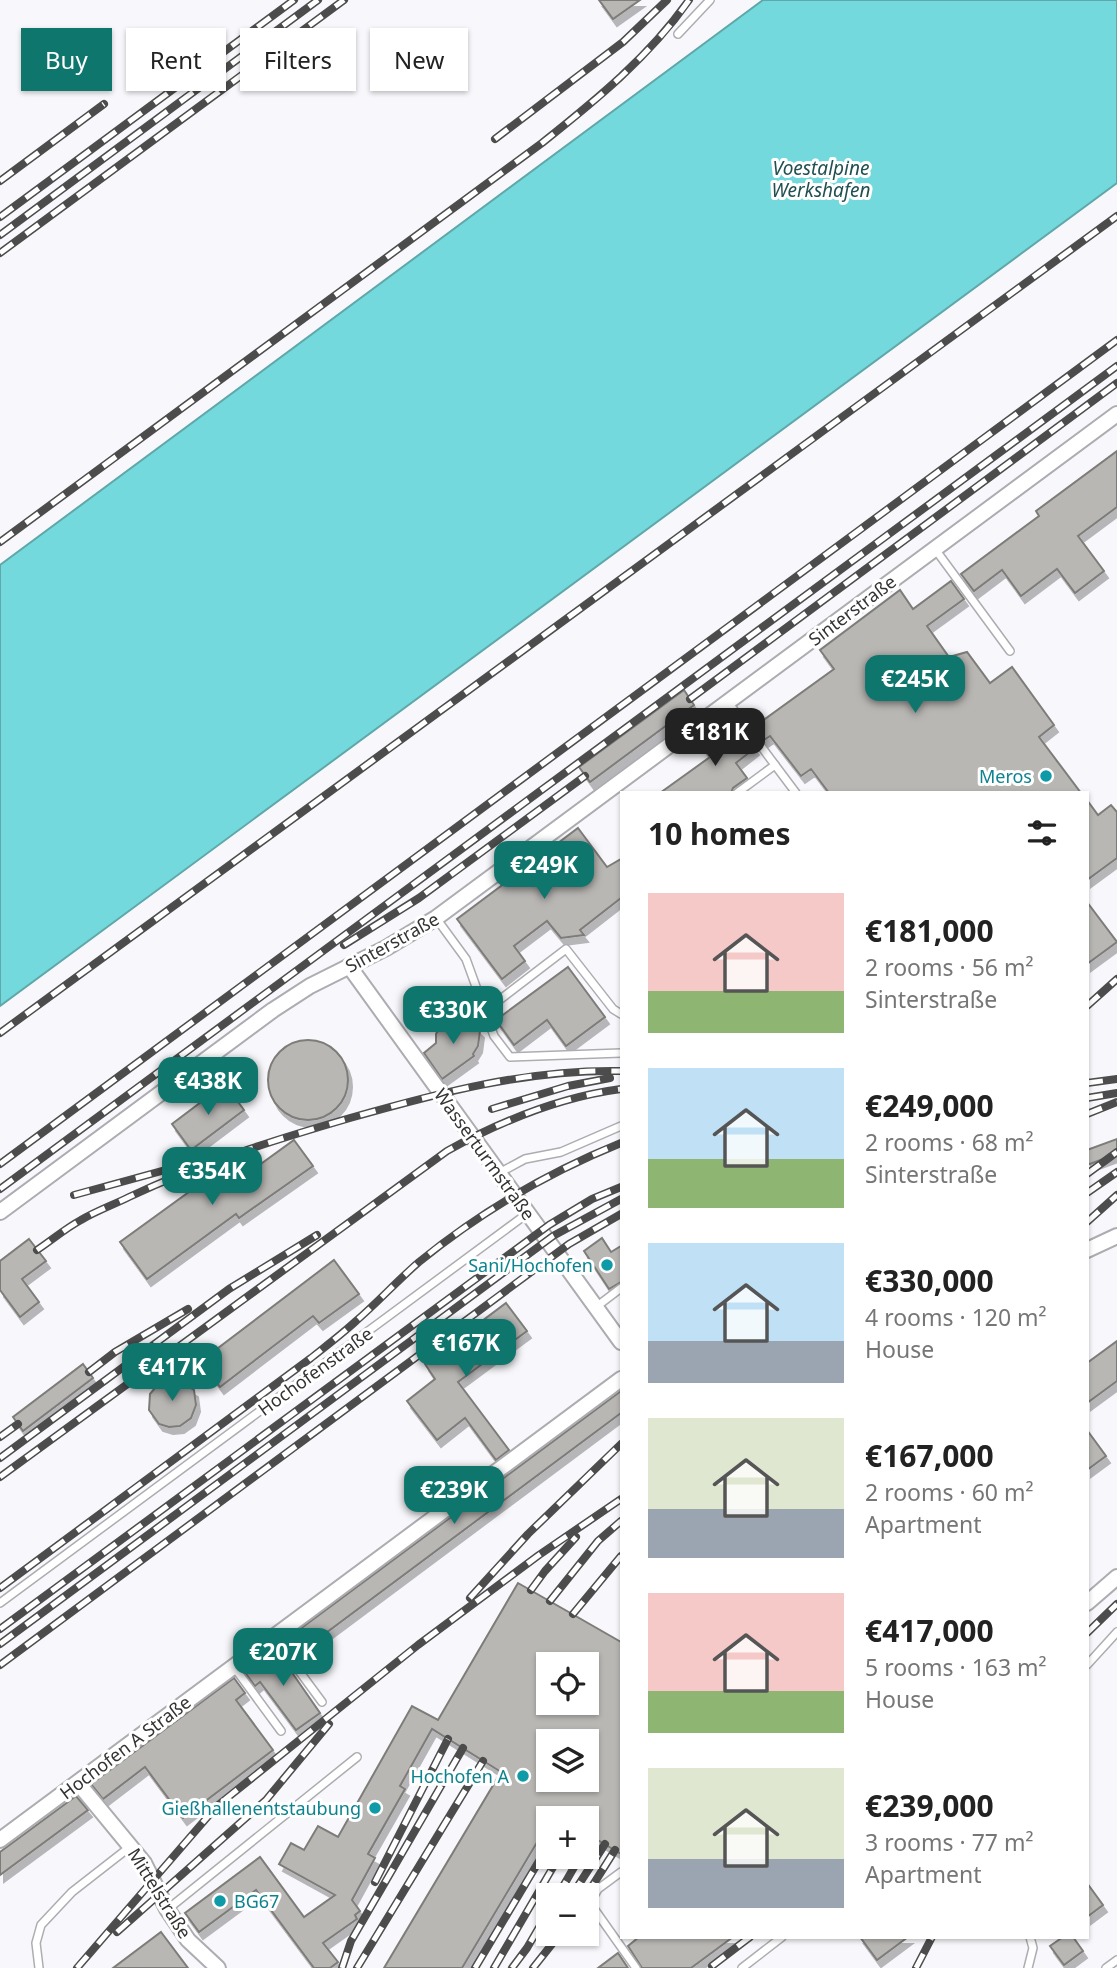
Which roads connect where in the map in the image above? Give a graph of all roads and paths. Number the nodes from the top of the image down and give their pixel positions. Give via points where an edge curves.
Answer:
1 (710, 0) edge
2 (678, 34) dead end
3 (1117, 414) edge
4 (935, 549) junction
5 (1010, 650) dead end
6 (728, 702) junction
7 (775, 765) junction
8 (740, 791) edge
9 (794, 791) edge
10 (436, 918) junction
11 (349, 966) junction
12 (485, 1012) junction
13 (620, 1013) edge
14 (620, 1053) edge
15 (620, 1126) edge
16 (499, 1173) junction
17 (0, 1212) edge
18 (528, 1213) junction
19 (1117, 1236) edge
20 (1089, 1249) edge
21 (620, 1290) edge
22 (596, 1307) junction
23 (620, 1341) edge
24 (620, 1380) edge
25 (1117, 1577) edge
26 (1089, 1601) edge
27 (0, 1603) edge
28 (1117, 1632) edge
29 (274, 1637) junction
30 (1089, 1663) edge
31 (234, 1667) junction
32 (322, 1702) dead end
33 (282, 1731) dead end
34 (357, 1757) dead end
35 (78, 1783) junction
36 (0, 1840) edge
37 (131, 1846) junction
38 (620, 1873) edge
39 (167, 1909) junction
40 (779, 1939) edge
41 (1031, 1939) edge
42 (1117, 1960) edge
43 (39, 1968) edge
44 (218, 1968) edge
45 (636, 1968) edge
46 (742, 1968) edge
47 (1028, 1968) edge
48 (1106, 1968) edge

1 - 2 lane
3 - 4 street, Sinterstraße
4 - 5 lane
4 - 6 street, Sinterstraße
6 - 7 lane
6 - 10 street, Sinterstraße
7 - 8 lane
7 - 9 lane
10 - 11 street, Sinterstraße
10 - 12 lane via 466,959
11 - 16 street, Wasserturmstraße
11 - 17 street, Sinterstraße via 273,1010
12 - 13 lane via 566,949
12 - 14 lane via 494,1036 510,1056
15 - 16 lane via 561,1152 525,1159
16 - 18 street, Wasserturmstraße
18 - 22 street, Wasserturmstraße
18 - 27 lane, Hochofenstraße
19 - 20 street
21 - 22 lane
22 - 23 street, Wasserturmstraße
24 - 29 street, Hochofen A Straße
25 - 26 street
28 - 30 lane
29 - 31 street, Hochofen A Straße
29 - 32 lane
31 - 33 lane
31 - 35 street, Hochofen A Straße
34 - 39 lane
35 - 36 street, Hochofen A Straße
35 - 37 street, Mittelstraße
37 - 39 street, Mittelstraße
37 - 43 lane via 72,1892 41,1925 36,1943
38 - 45 lane via 598,1889 590,1903
39 - 44 street, Mittelstraße via 188,1940
40 - 46 lane
41 - 47 lane
42 - 48 lane

